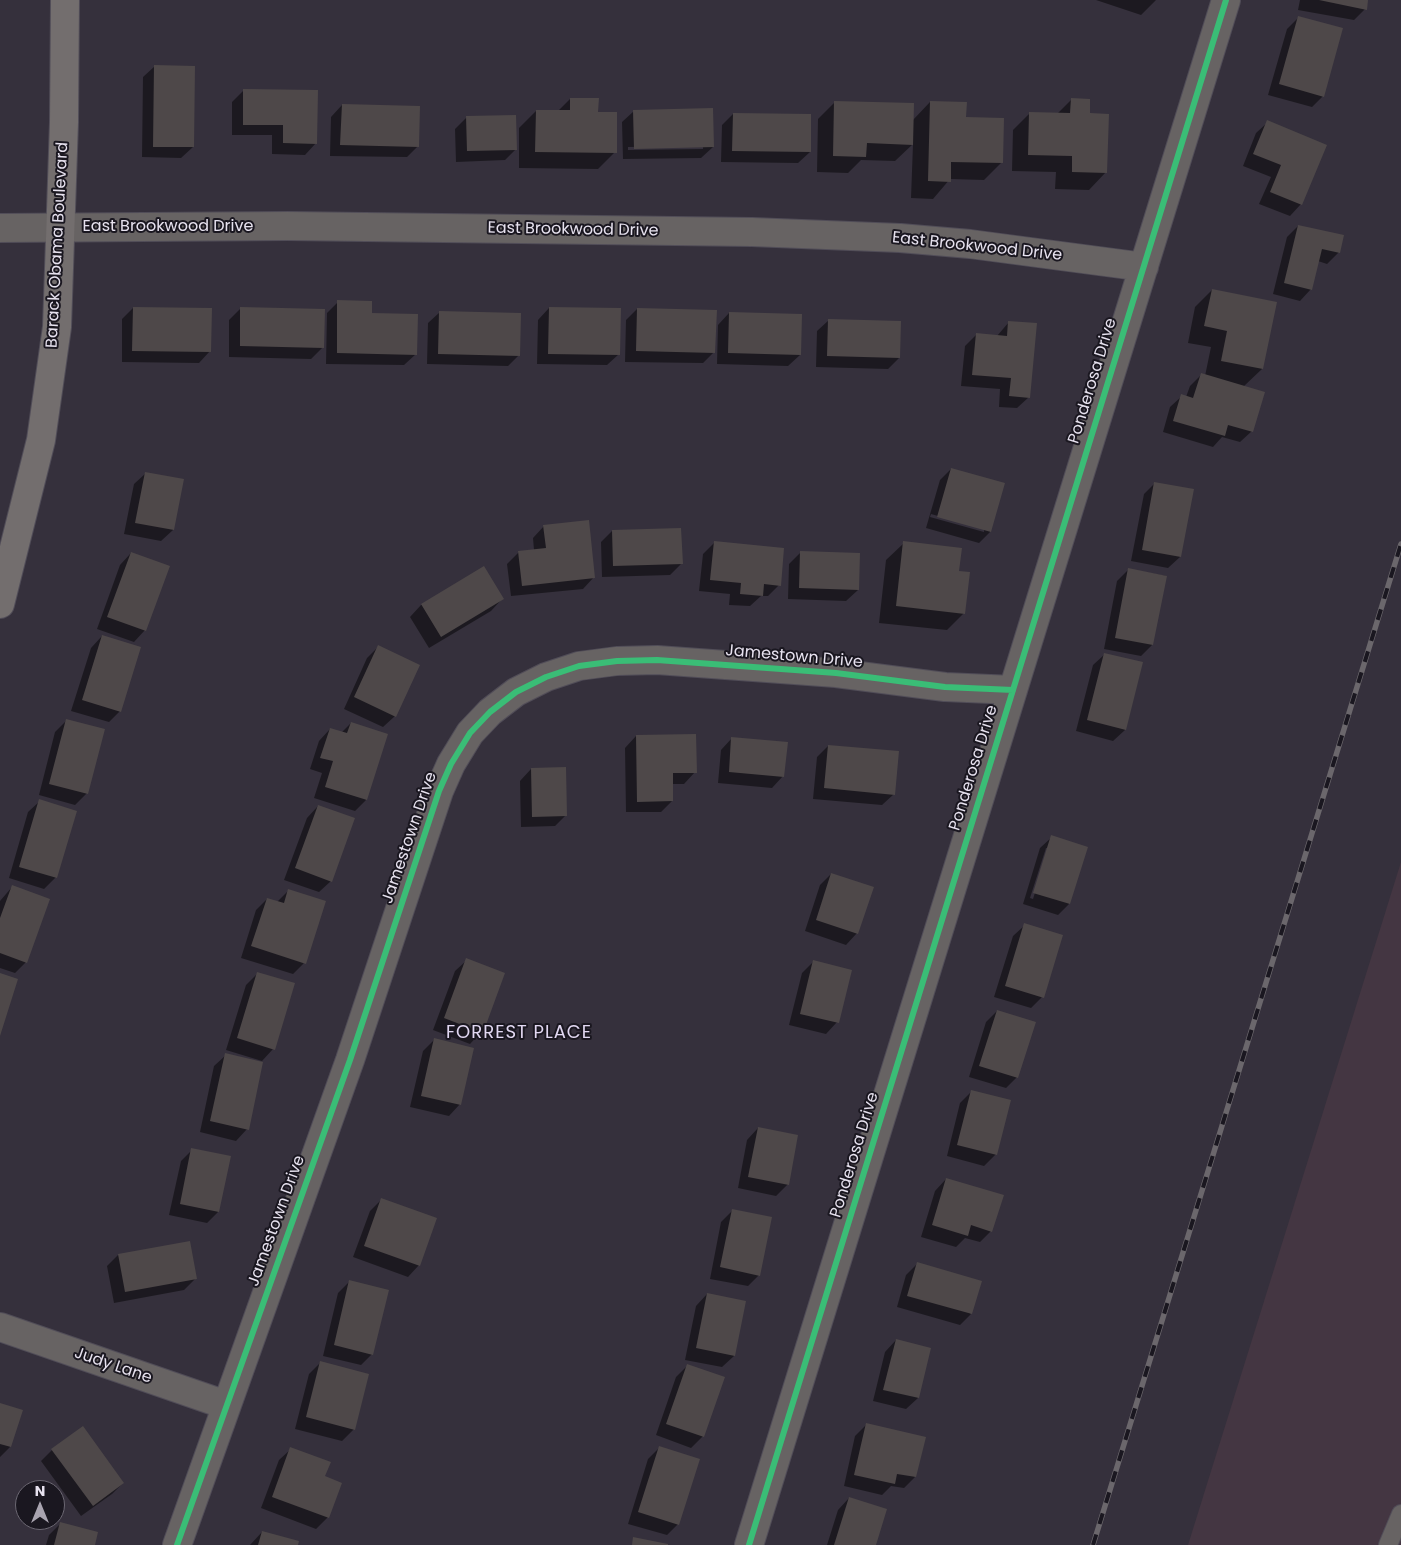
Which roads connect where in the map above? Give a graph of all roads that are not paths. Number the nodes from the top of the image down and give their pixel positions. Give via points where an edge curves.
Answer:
1 (65, 0) edge
2 (1226, 0) edge
3 (0, 228) edge
4 (60, 228) junction
5 (1144, 267) junction
6 (0, 604) edge
7 (1013, 690) junction
8 (0, 1327) edge
9 (226, 1404) junction
10 (1401, 1514) edge
11 (177, 1545) edge
12 (749, 1545) edge
13 (1388, 1545) edge

1 - 4 main road, Barack Obama Boulevard
2 - 5 street, Ponderosa Drive
3 - 4 street, East Brookwood Drive
4 - 5 street, East Brookwood Drive via 288,226 752,232 970,244
4 - 6 main road, Barack Obama Boulevard via 57,327 41,440
5 - 7 street, Ponderosa Drive
7 - 9 street, Jamestown Drive via 945,687 836,673 677,661 617,661 579,666 546,677 516,692 490,712 470,733 439,791 350,1060
7 - 12 street, Ponderosa Drive
8 - 9 street, Judy Lane
9 - 11 street
10 - 13 lane

